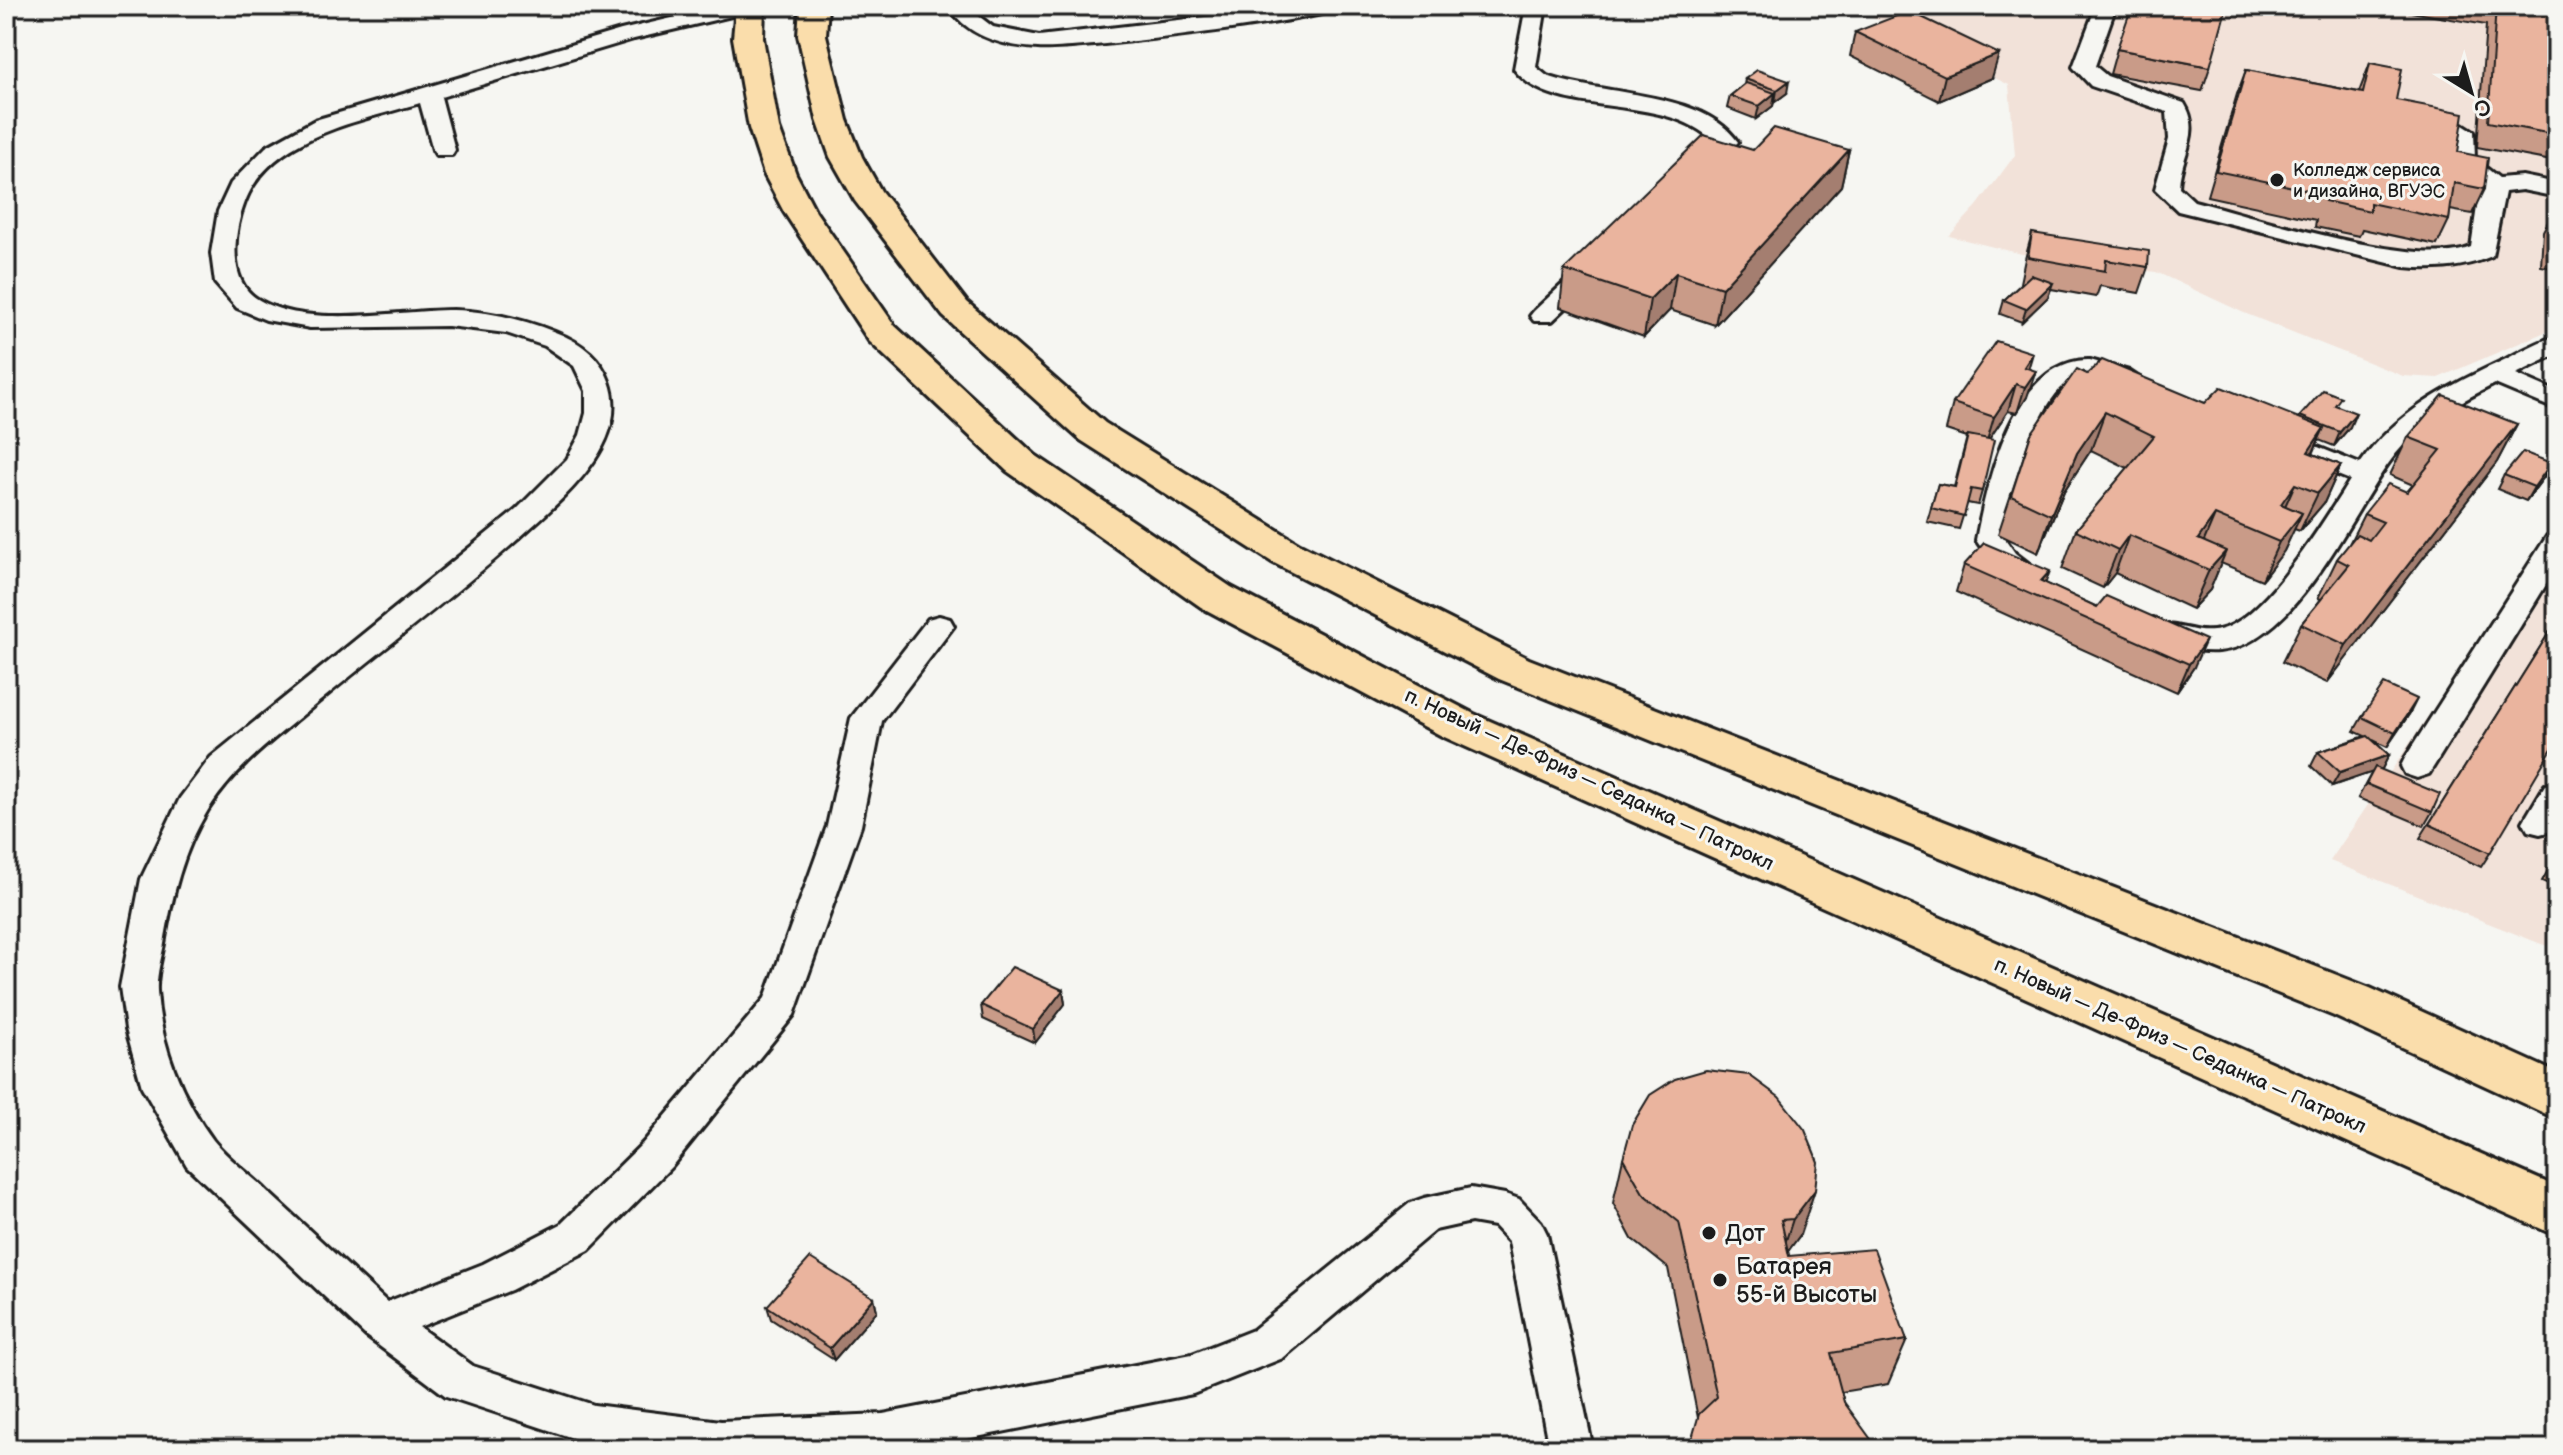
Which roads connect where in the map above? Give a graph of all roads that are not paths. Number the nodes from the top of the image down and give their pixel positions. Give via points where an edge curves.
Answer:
1 (750, 6) edge
2 (814, 6) edge
3 (964, 6) edge
4 (1334, 6) edge
5 (1536, 6) edge
6 (2106, 6) edge
7 (429, 94) junction
8 (2463, 131) edge
9 (444, 150) dead end
10 (1681, 185) edge
11 (2496, 187) junction
12 (2557, 190) edge
13 (1612, 250) edge
14 (1543, 316) dead end
15 (2557, 344) edge
16 (2496, 375) junction
17 (2162, 394) edge
18 (2557, 402) edge
19 (2277, 440) edge
20 (2366, 476) junction
21 (2557, 543) edge
22 (2049, 587) edge
23 (939, 626) dead end
24 (2139, 626) edge
25 (2417, 766) dead end
26 (2557, 794) edge
27 (2540, 822) dead end
28 (2557, 1097) edge
29 (2557, 1212) edge
30 (381, 1323) junction
31 (1571, 1449) edge

1 - 7 lane via 628,34
1 - 29 highway, п. Новый — Де-Фриз — Седанка — Патрокл via 748,38 764,128 780,174 882,333 1021,463 1216,597 1458,725
2 - 28 highway via 812,35 846,157 866,194 955,309 1092,431 1286,553 1514,669 2352,1002
3 - 4 lane via 969,21 987,32 1039,42 1264,19
5 - 10 lane via 1525,69 1530,77 1547,86 1656,106 1722,133 1727,142
6 - 11 lane via 2084,67 2099,81 2176,108 2184,136 2167,189 2186,206 2427,262 2483,251
7 - 9 lane
7 - 30 lane via 323,125 259,162 238,187 225,228 221,267 226,284 247,306 282,318 449,318 521,327 541,335 572,349 595,371 602,404 592,439 580,463 533,513 223,765 192,807 158,879 138,987 161,1087 201,1154
8 - 11 lane via 2463,161
11 - 12 lane via 2506,183
13 - 14 lane
15 - 16 lane
16 - 18 lane
16 - 20 lane via 2418,415 2378,454
17 - 22 lane via 2104,371 2075,369 2063,373 2037,404 2009,459 1991,540 2005,560
19 - 20 lane
20 - 24 lane via 2312,559 2252,628 2221,641
21 - 25 lane
23 - 30 lane via 867,718 844,826 781,1005 657,1155 575,1237 497,1277
26 - 27 lane
30 - 31 lane via 461,1382 594,1425 721,1442 883,1435 1193,1374 1268,1344 1424,1215 1471,1205 1505,1211 1527,1234

